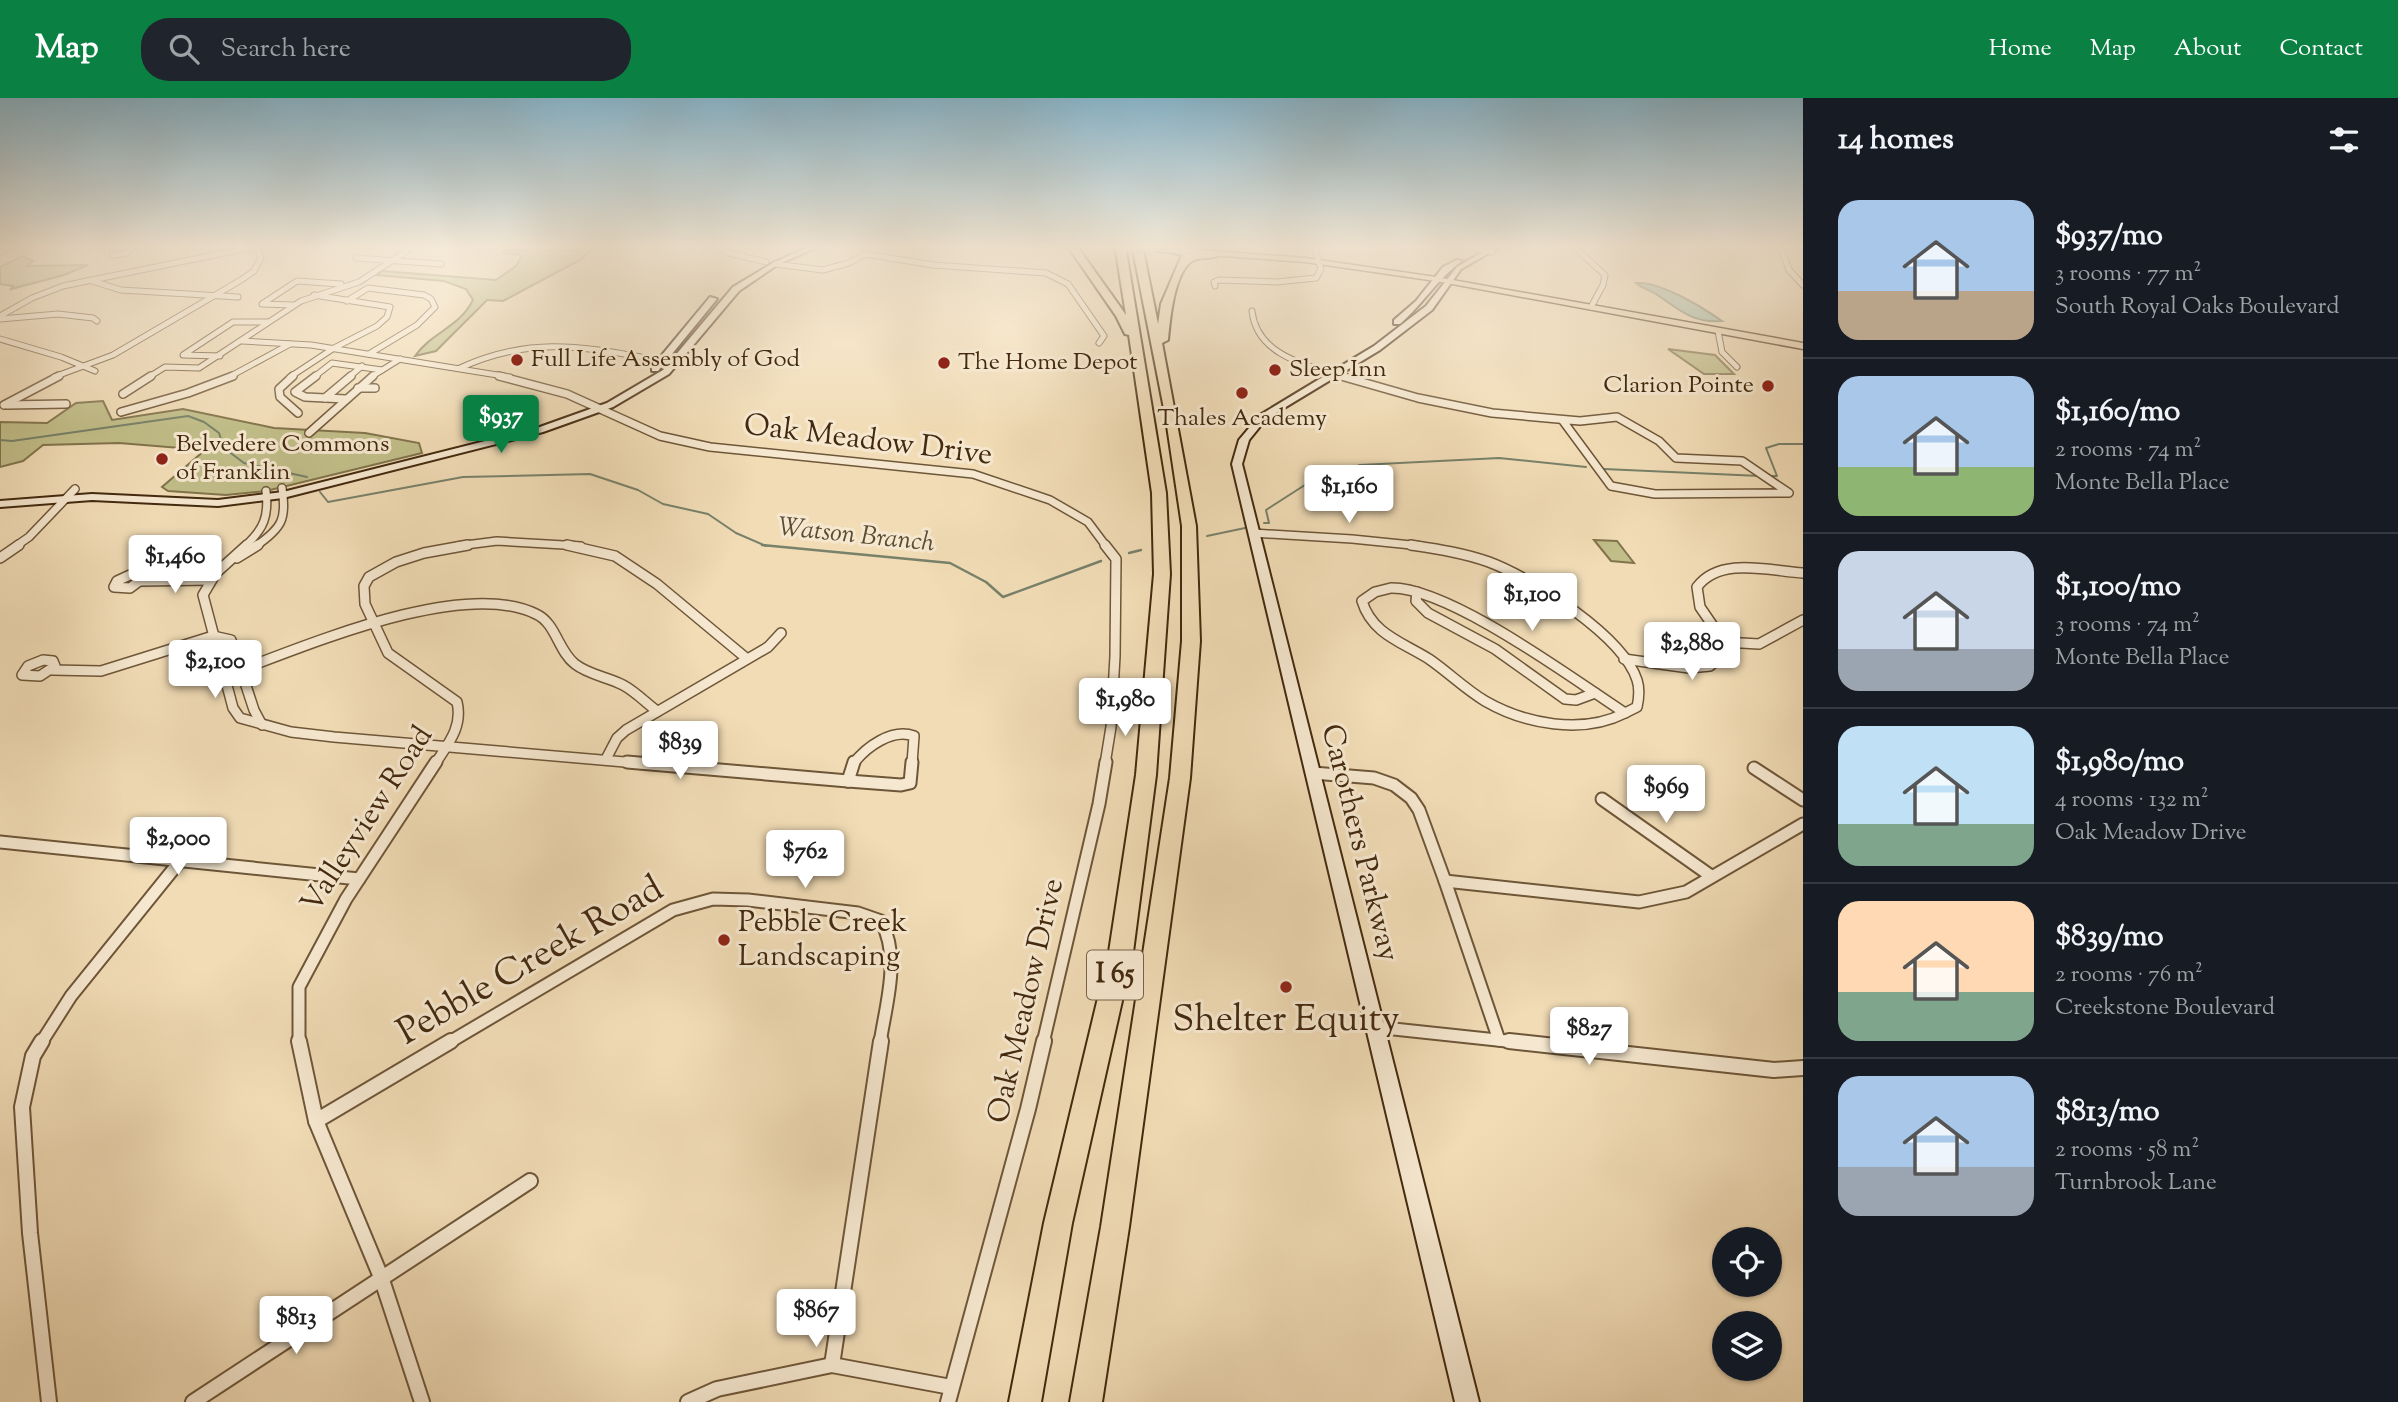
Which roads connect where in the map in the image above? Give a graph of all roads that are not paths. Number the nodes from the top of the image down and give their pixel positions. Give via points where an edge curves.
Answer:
1 (19, 306) edge
2 (198, 306) edge
3 (294, 306) edge
4 (382, 306) edge
5 (434, 306) edge
6 (707, 306) edge
7 (720, 306) edge
8 (1084, 306) edge
9 (1114, 306) edge
10 (1136, 306) edge
11 (1148, 306) edge
12 (1166, 306) edge
13 (1415, 306) edge
14 (1431, 306) edge
15 (1585, 306) edge
16 (1591, 307) joint
17 (1252, 311) dead end
18 (0, 317) edge
19 (97, 321) dead end
20 (268, 322) junction
21 (1718, 331) junction
22 (242, 341) junction
23 (2, 342) edge
24 (290, 343) junction
25 (1099, 343) dead end
26 (1803, 346) edge
27 (334, 348) junction
28 (368, 354) junction
29 (1149, 354) junction
30 (220, 356) junction
31 (1362, 357) junction
32 (400, 359) junction
33 (664, 361) junction
34 (362, 366) junction
35 (81, 367) junction
36 (1737, 367) dead end
37 (459, 368) junction
38 (382, 370) junction
39 (95, 371) dead end
40 (1336, 374) junction
41 (358, 388) junction
42 (375, 388) dead end
43 (123, 394) dead end
44 (325, 398) junction
45 (346, 399) junction
46 (66, 404) dead end
47 (2, 405) edge
48 (596, 407) junction
49 (121, 412) dead end
50 (298, 413) dead end
51 (1563, 421) junction
52 (309, 433) dead end
53 (283, 492) junction
54 (72, 493) junction
55 (266, 495) junction
56 (0, 496) edge
57 (0, 504) edge
58 (1253, 533) junction
59 (0, 558) edge
60 (221, 567) junction
61 (1803, 573) edge
62 (209, 580) junction
63 (141, 581) dead end
64 (1417, 592) junction
65 (1803, 620) edge
66 (373, 625) junction
67 (781, 633) dead end
68 (213, 636) junction
69 (1724, 642) junction
70 (746, 658) junction
71 (1624, 659) junction
72 (52, 670) dead end
73 (240, 670) junction
74 (224, 676) junction
75 (1595, 694) junction
76 (657, 711) junction
77 (1626, 714) junction
78 (262, 725) junction
79 (447, 745) junction
80 (606, 759) junction
81 (1754, 768) dead end
82 (1313, 773) junction
83 (848, 781) junction
84 (1602, 799) dead end
85 (1803, 800) edge
86 (1803, 824) edge
87 (0, 843) edge
88 (180, 861) junction
89 (1711, 876) junction
90 (359, 879) junction
91 (1445, 881) junction
92 (1376, 1027) junction
93 (1499, 1040) junction
94 (1803, 1068) edge
95 (316, 1121) junction
96 (530, 1181) dead end
97 (381, 1278) junction
98 (832, 1365) junction
99 (949, 1394) edge
100 (49, 1402) edge
101 (193, 1402) edge
102 (422, 1402) edge
103 (688, 1402) edge
104 (1025, 1402) edge
105 (1086, 1402) edge
106 (1467, 1402) edge

1 - 18 street
2 - 35 street via 113,355
3 - 20 street
4 - 27 street via 390,307 377,326
5 - 28 street via 417,325
6 - 33 main road
7 - 48 main road via 666,372 640,389
8 - 25 street via 1104,336
9 - 29 highway
10 - 29 highway, I 65
11 - 29 highway, I 65
12 - 29 highway
13 - 31 main road, Carothers Parkway via 1366,348
14 - 31 main road, Carothers Parkway
15 - 16 main road
16 - 21 main road
17 - 40 street via 1254,326 1276,350
18 - 19 street via 66,314
20 - 22 street
20 - 30 street via 233,321 183,355
21 - 26 main road
21 - 36 street via 1719,350
22 - 24 street, Oak Meadow Drive
22 - 30 street
23 - 35 street
24 - 27 street, Oak Meadow Drive
24 - 49 street via 254,368 210,388
27 - 28 street, Oak Meadow Drive
27 - 50 street via 279,389
28 - 32 street, Oak Meadow Drive
29 - 104 highway, I 65 via 1162,575 1146,775 1121,952 1058,1223
29 - 105 highway, I 65 via 1189,526 1191,641 1181,778
30 - 43 street via 199,368 165,367
31 - 40 main road, Carothers Parkway
32 - 37 street, Oak Meadow Drive
32 - 38 street
33 - 37 street via 543,344 488,354
33 - 48 main road via 638,383
34 - 38 street
34 - 44 street
34 - 44 street via 329,364 295,392
35 - 39 street
35 - 47 street
37 - 48 street, Oak Meadow Drive via 542,385
38 - 41 street
40 - 51 street via 1442,405
40 - 58 main road, Carothers Parkway via 1263,417 1244,440 1237,472
41 - 42 street
41 - 45 street
44 - 45 street
45 - 52 street
46 - 47 street
48 - 53 main road
48 - 99 street, Oak Meadow Drive via 660,436 710,447 973,474 1050,500 1088,522 1116,559 1111,727 1099,804 1028,1110
51 - 51 street via 1616,418 1659,441 1676,458 1742,461 1789,493 1655,494 1611,486
53 - 55 main road
53 - 60 street via 285,512 277,527
54 - 55 main road via 218,503
54 - 56 main road
54 - 57 main road
54 - 59 street via 29,537
55 - 60 street via 267,520
58 - 71 street via 1443,547 1491,562 1521,574 1569,606
58 - 82 main road, Carothers Parkway
60 - 62 street
61 - 69 street via 1746,569 1708,575 1697,587 1700,607
62 - 63 street
62 - 68 street via 203,595
64 - 75 street via 1505,634
64 - 75 street via 1416,601 1428,613 1495,649 1565,699
64 - 77 street via 1400,588 1370,593 1362,601 1363,609 1383,634 1451,673 1482,699 1508,713 1543,722 1580,724
65 - 69 street via 1790,622 1768,641 1751,645
66 - 70 street, Valleyview Road via 364,586 386,566 465,545 555,543 586,547 636,568
66 - 73 street
66 - 76 street via 473,602 519,608 550,624 561,650 575,663 624,686
66 - 79 street, Valleyview Road via 388,653 457,702 460,715
67 - 70 street via 768,648
68 - 72 street via 101,671
68 - 73 street via 231,640
68 - 74 street
69 - 71 street via 1723,654 1710,666 1689,668
70 - 76 street
71 - 77 street via 1642,690 1637,707
73 - 74 street
73 - 78 street
74 - 78 street via 240,718
75 - 77 street
76 - 80 street via 617,738
78 - 79 street via 334,737
79 - 80 street
79 - 90 street, Valleyview Road
80 - 83 street
81 - 85 street
82 - 91 street via 1374,779 1394,785 1411,798
82 - 92 main road, Carothers Parkway
83 - 83 street via 910,783 914,736 895,733 883,741 855,761
84 - 89 street
86 - 89 street
87 - 88 street
88 - 90 street
88 - 100 street via 71,996 33,1056 22,1107 30,1233
89 - 91 street via 1686,892 1639,902
90 - 95 street, Valleyview Road via 299,987 299,1044
91 - 93 street
92 - 93 street
92 - 106 main road, Carothers Parkway
93 - 94 street via 1774,1070
95 - 97 street, Valleyview Road
95 - 98 street, Pebble Creek Road via 673,910 713,899 748,900 858,913 881,921 890,938 891,972
96 - 97 street
97 - 101 street
97 - 102 street, Valleyview Road
98 - 99 street
98 - 103 street via 717,1389

